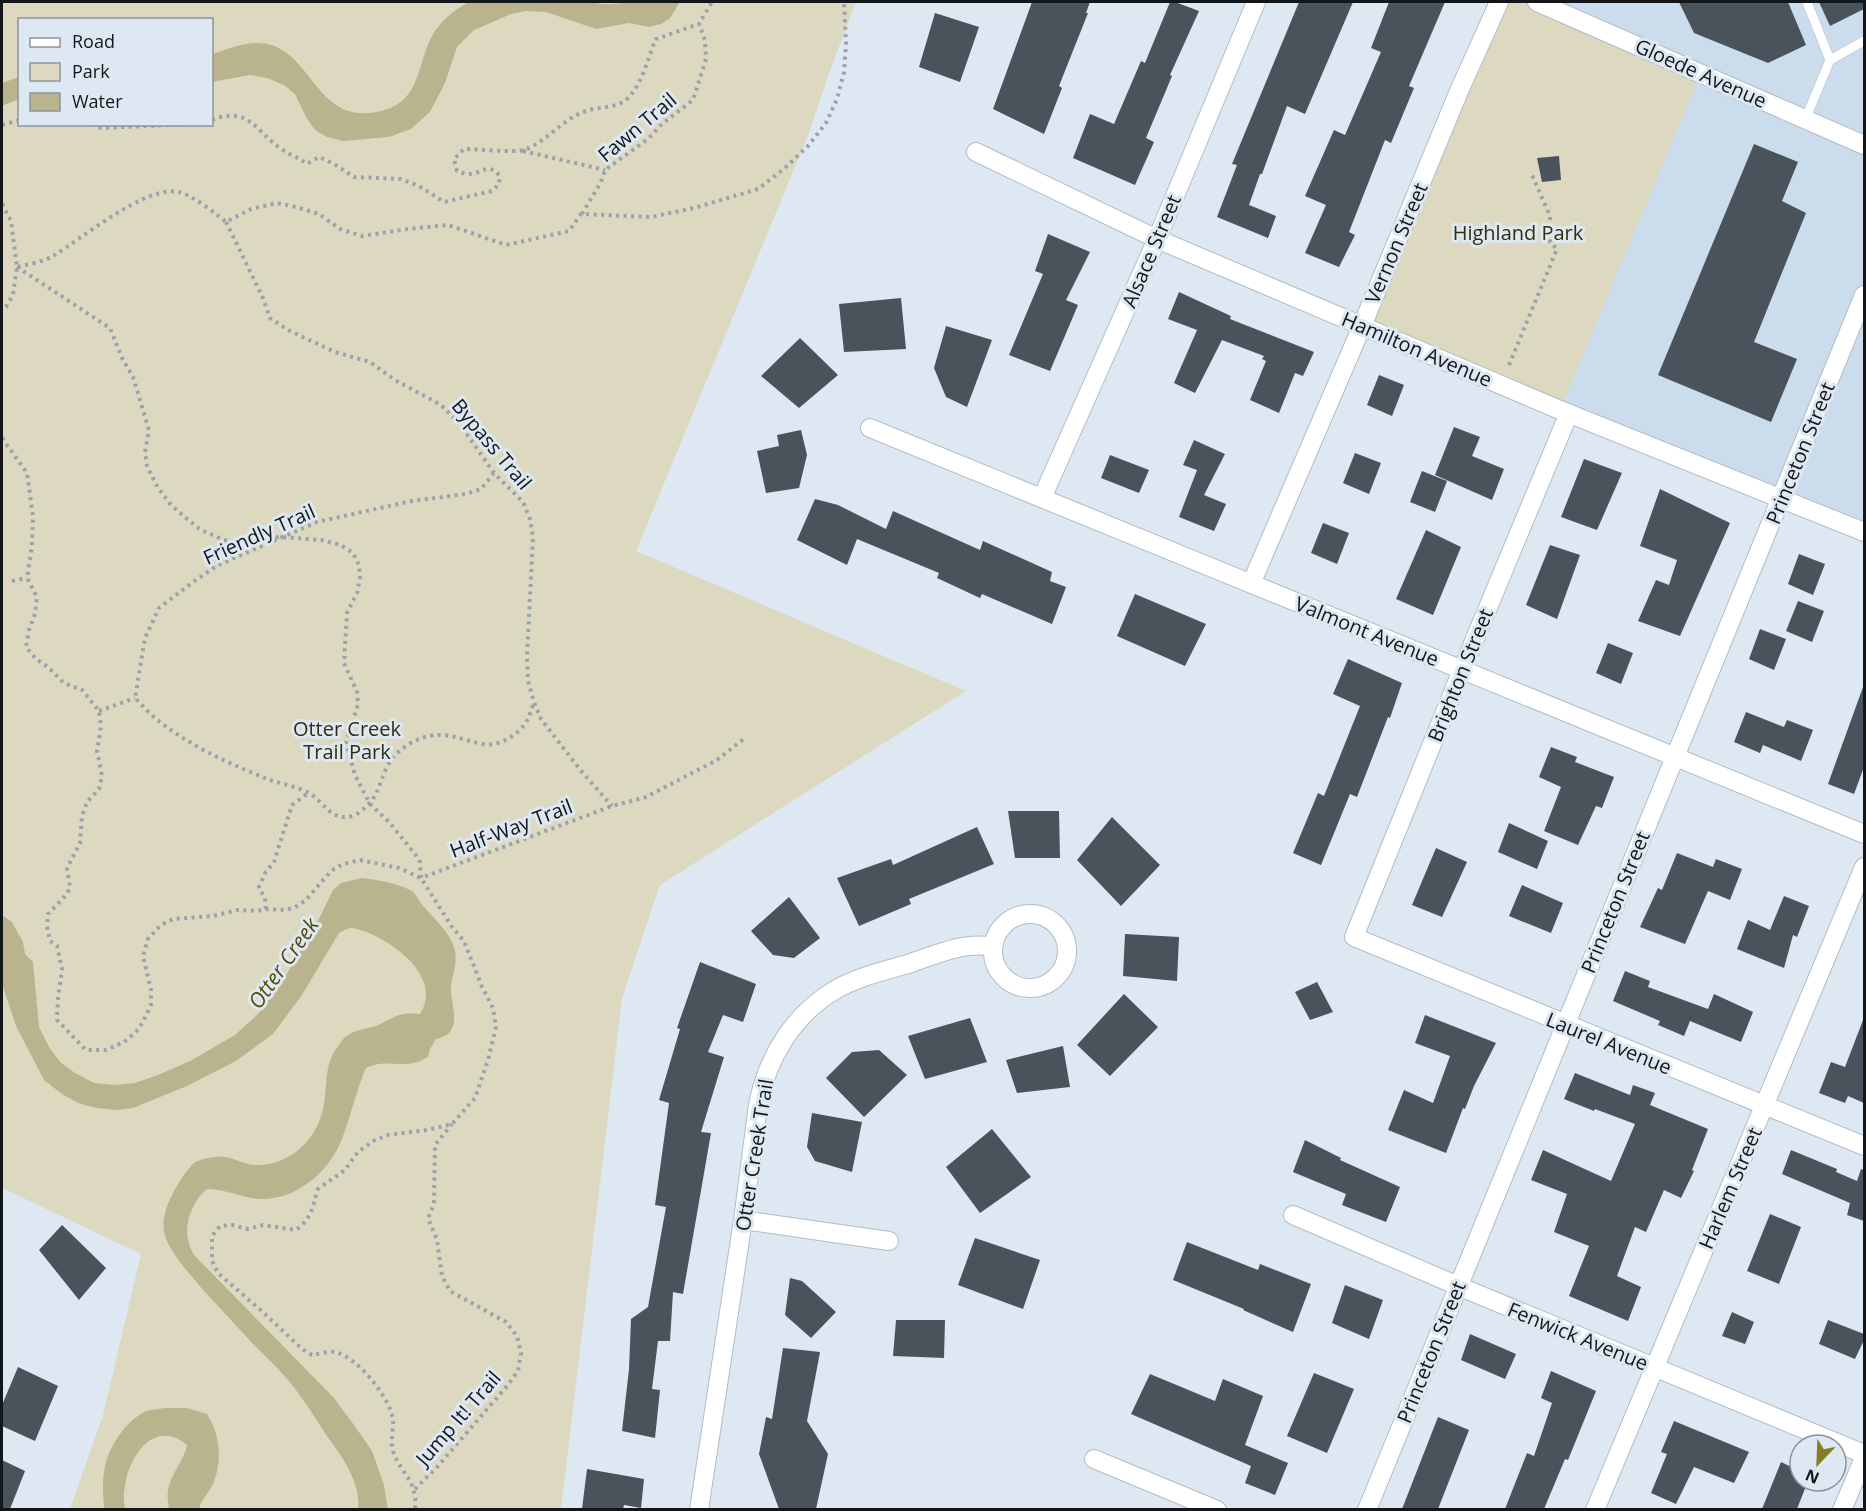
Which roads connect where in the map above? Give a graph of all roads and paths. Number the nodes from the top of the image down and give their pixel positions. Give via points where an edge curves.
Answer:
1 (712, 2) edge
2 (843, 2) edge
3 (1256, 2) edge
4 (1499, 2) edge
5 (1537, 2) edge
6 (1807, 2) edge
7 (699, 24) junction
8 (1864, 41) edge
9 (1830, 60) junction
10 (213, 120) edge
11 (1805, 120) junction
12 (18, 121) edge
13 (2, 125) edge
14 (96, 126) edge
15 (146, 126) edge
16 (1864, 145) edge
17 (523, 151) junction
18 (976, 152) dead end
19 (605, 170) junction
20 (1532, 175) dead end
21 (2, 204) edge
22 (581, 214) junction
23 (226, 222) junction
24 (1157, 239) junction
25 (17, 267) junction
26 (1864, 295) edge
27 (2, 310) edge
28 (1362, 326) junction
29 (1509, 365) dead end
30 (1569, 413) junction
31 (870, 428) dead end
32 (2, 438) edge
33 (494, 473) junction
34 (1042, 498) junction
35 (1781, 499) junction
36 (1864, 532) edge
37 (279, 537) junction
38 (27, 578) junction
39 (12, 581) dead end
40 (1251, 584) junction
41 (1462, 670) junction
42 (135, 698) junction
43 (534, 702) junction
44 (99, 711) junction
45 (746, 737) dead end
46 (1675, 757) junction
47 (308, 793) junction
48 (370, 804) junction
49 (612, 806) junction
50 (1864, 834) edge
51 (1864, 867) edge
52 (421, 878) junction
53 (266, 909) junction
54 (1354, 938) joint
55 (993, 946) junction
56 (1565, 1025) junction
57 (1764, 1106) junction
58 (452, 1124) junction
59 (1864, 1146) edge
60 (1293, 1215) dead end
61 (743, 1220) junction
62 (889, 1241) dead end
63 (1458, 1286) junction
64 (1655, 1367) junction
65 (1864, 1456) edge
66 (1094, 1459) dead end
67 (415, 1489) junction
68 (415, 1509) edge
69 (699, 1509) edge
70 (1217, 1509) edge
71 (1366, 1509) edge
72 (1595, 1509) edge
73 (1842, 1509) edge

1 - 7 path
2 - 22 path via 846,44 837,99 826,123 785,168 758,189 694,208 651,217
3 - 24 street, Alsace Street
4 - 28 street, Vernon Street
5 - 11 street, Gloede Avenue
6 - 9 lane
7 - 17 path via 656,39 639,82 628,98 613,106 585,111
7 - 19 path, Fawn Trail via 706,59 693,100
8 - 9 lane
9 - 11 lane
10 - 17 path via 233,114 246,118 284,151 307,164 319,157 354,177 401,179 444,202 492,190 499,184 500,176 486,168 467,174 457,171 454,159 464,149
11 - 16 street, Gloede Avenue
12 - 13 path
14 - 15 path
17 - 19 path
18 - 24 street, Hamilton Avenue
19 - 22 path, Fawn Trail via 602,182
20 - 29 path via 1550,216 1550,242 1557,249
21 - 25 path via 11,221
22 - 23 path, Fawn Trail via 569,231 506,245 448,225 362,237 340,229 319,214 277,203 251,209
23 - 25 path via 179,192 153,194 51,258
23 - 33 path, Bypass Trail via 270,318 335,352 370,362 441,405 459,423
24 - 28 street, Hamilton Avenue
24 - 34 street, Alsace Street
25 - 27 path via 14,295
25 - 37 path via 110,328 133,377 149,430 147,466 171,505 201,530 225,540 237,543
26 - 35 street, Princeton Street
28 - 30 street, Hamilton Avenue
28 - 40 street, Vernon Street
30 - 35 street, Hamilton Avenue
30 - 41 street, Brighton Street
31 - 34 street, Valmont Avenue
32 - 38 path via 27,473 33,516
33 - 37 path, Friendly Trail via 482,489 466,494 412,501 317,522
33 - 43 path, Bypass Trail via 523,502 530,519 533,537 526,656
34 - 40 street, Valmont Avenue
35 - 36 street, Hamilton Avenue
35 - 46 street, Princeton Street
37 - 42 path, Friendly Trail via 218,565 159,608 145,638
37 - 48 path, Jump It! Trail via 341,545 359,565 357,593 346,613 344,663 358,694 346,742 355,775
38 - 39 path
38 - 44 path via 37,597 26,646 64,683 82,690
40 - 41 street, Valmont Avenue
41 - 46 street, Valmont Avenue
41 - 54 street, Brighton Street
42 - 44 path
42 - 47 path via 154,717 206,752
43 - 48 path via 527,721 502,742 485,745 446,734 428,736 398,752 387,766
43 - 49 path, Bypass Trail via 541,718
44 - 53 path via 99,789 87,802 82,816 81,843 67,868 70,887 48,914 50,941 57,946 62,969 57,1020 86,1050 106,1050 124,1042 139,1027 151,1005 143,956 148,939 161,925 173,919
45 - 49 path, Half-Way Trail via 717,760 686,777 646,797
46 - 50 street, Valmont Avenue
46 - 56 street, Princeton Street
47 - 48 path via 339,817 356,815
47 - 53 path via 292,805 274,862 259,887
48 - 52 path, Jump It! Trail via 415,854
49 - 52 path, Half-Way Trail
51 - 57 street, Harlem Street
52 - 53 path via 399,868 360,860 331,871 295,907
52 - 58 path, Jump It! Trail via 464,941 493,1008 496,1027 475,1098
54 - 56 street, Laurel Avenue
55 - 55 street via 1001,974 1023,988 1051,982 1060,974 1068,948 1055,923 1034,914 1009,921 998,932
55 - 61 street, Otter Creek Trail via 968,946 851,982 821,1000 796,1022 778,1047 761,1087
56 - 57 street, Laurel Avenue
56 - 63 street, Princeton Street
57 - 59 street, Laurel Avenue
57 - 64 street, Harlem Street
58 - 67 path, Jump It! Trail via 435,1145 434,1204 428,1218 437,1240 442,1276 450,1291 506,1322 517,1336 521,1353 518,1371 507,1386
58 - 67 path via 373,1141 358,1152 345,1170 318,1189 307,1222 297,1230 232,1225 220,1226 212,1236 212,1261 218,1273 302,1349 312,1355 332,1351 347,1356 362,1368 387,1405 393,1419 393,1452
60 - 63 street, Fenwick Avenue
61 - 62 street
61 - 69 street, Otter Creek Trail
63 - 64 street, Fenwick Avenue
63 - 71 street, Princeton Street
64 - 65 street, Fenwick Avenue
64 - 72 street, Harlem Street
65 - 73 street
66 - 70 street
67 - 68 path

